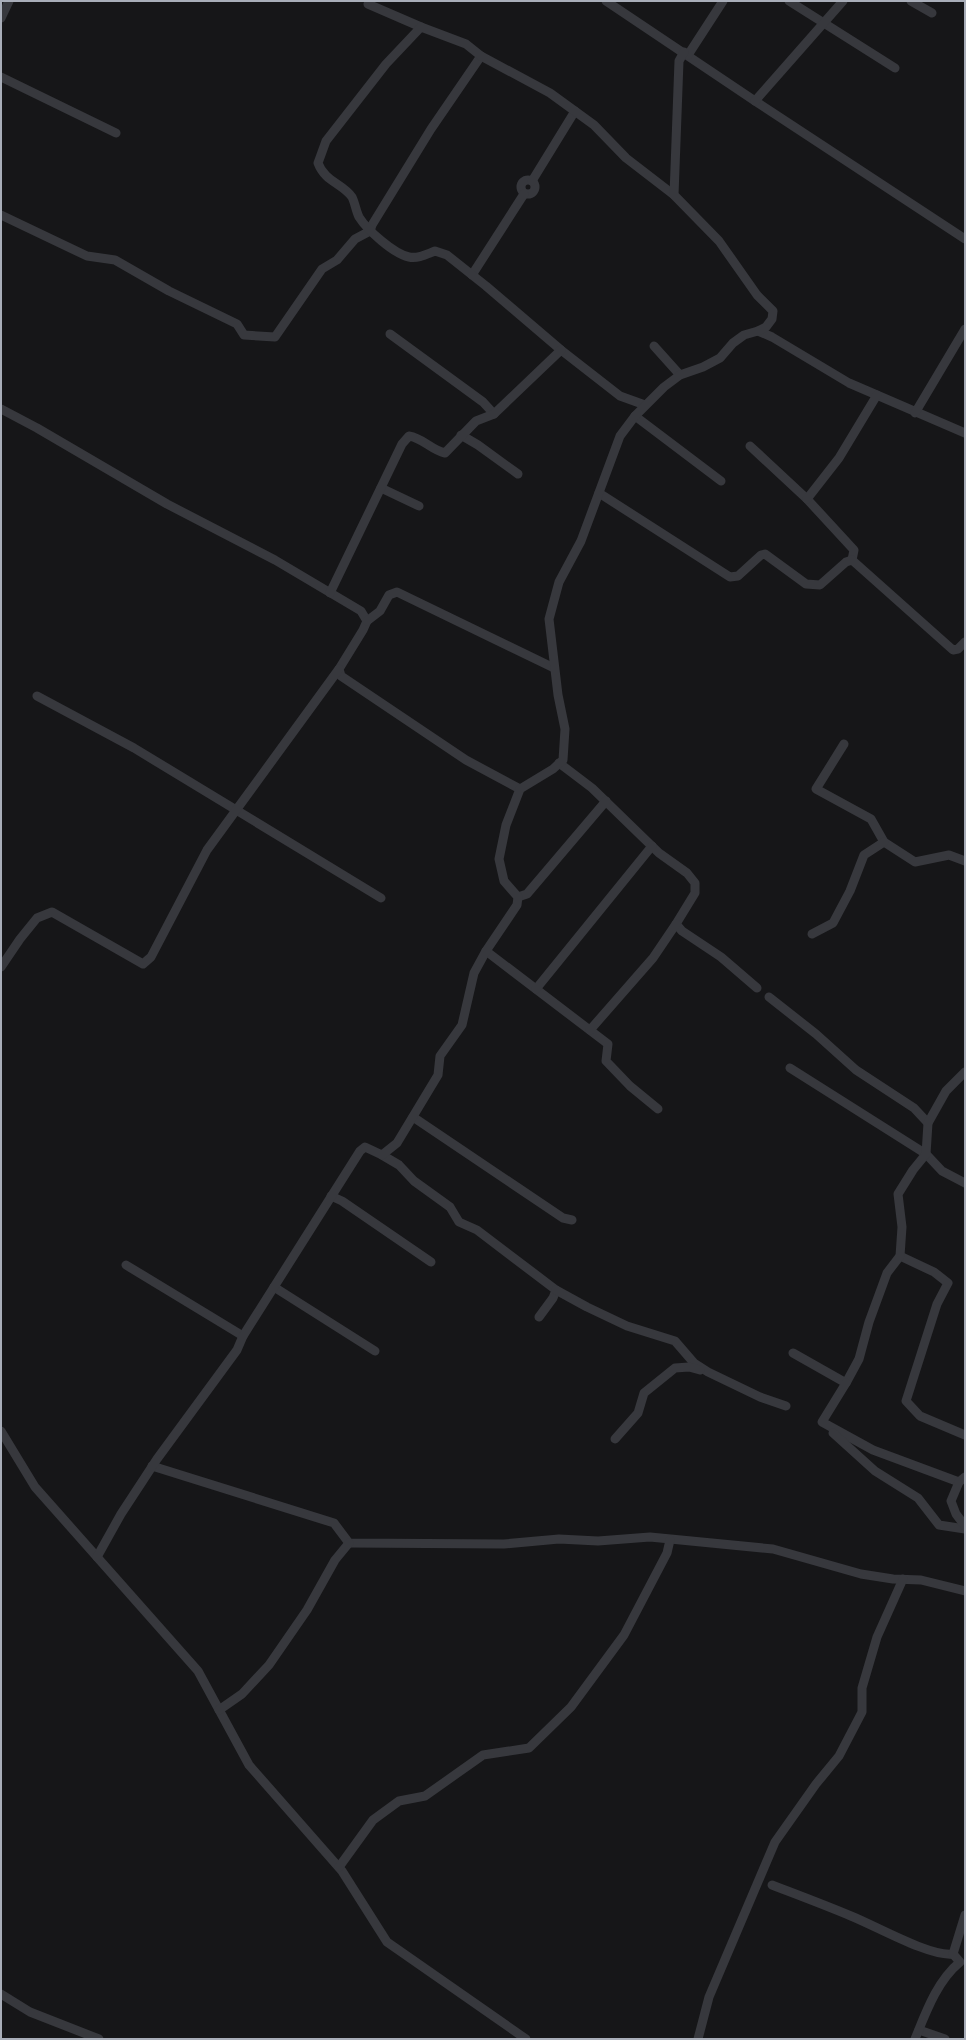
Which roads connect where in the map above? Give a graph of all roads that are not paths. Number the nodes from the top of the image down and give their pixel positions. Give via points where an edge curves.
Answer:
1 (9, 1) edge
2 (606, 1) edge
3 (723, 1) edge
4 (789, 1) edge
5 (843, 1) edge
6 (911, 1) edge
7 (368, 4) dead end
8 (932, 14) dead end
9 (1, 18) edge
10 (824, 24) junction
11 (421, 27) junction
12 (686, 54) junction
13 (480, 56) junction
14 (895, 68) dead end
15 (1, 77) edge
16 (755, 101) junction
17 (575, 111) junction
18 (116, 134) dead end
19 (674, 195) junction
20 (1, 215) edge
21 (370, 231) junction
22 (965, 239) edge
23 (472, 274) junction
24 (965, 329) edge
25 (758, 331) junction
26 (390, 334) dead end
27 (654, 346) dead end
28 (561, 350) junction
29 (680, 375) junction
30 (877, 395) junction
31 (645, 405) junction
32 (1, 409) edge
33 (915, 413) junction
34 (494, 414) junction
35 (634, 416) junction
36 (965, 433) edge
37 (461, 435) junction
38 (750, 446) dead end
39 (518, 474) dead end
40 (721, 481) dead end
41 (381, 488) junction
42 (598, 493) junction
43 (807, 499) junction
44 (419, 506) dead end
45 (852, 560) junction
46 (330, 593) junction
47 (366, 621) junction
48 (965, 642) edge
49 (554, 668) junction
50 (339, 670) junction
51 (37, 696) dead end
52 (844, 744) dead end
53 (559, 763) junction
54 (520, 789) junction
55 (606, 801) junction
56 (237, 809) junction
57 (884, 842) junction
58 (652, 846) junction
59 (965, 861) edge
60 (518, 897) junction
61 (381, 898) dead end
62 (676, 924) junction
63 (812, 934) dead end
64 (486, 951) junction
65 (1, 967) edge
66 (757, 988) dead end
67 (536, 989) junction
68 (769, 997) dead end
69 (590, 1030) junction
70 (790, 1068) dead end
71 (965, 1072) edge
72 (658, 1109) dead end
73 (413, 1117) junction
74 (928, 1123) junction
75 (926, 1154) junction
76 (382, 1155) junction
77 (965, 1183) edge
78 (331, 1196) junction
79 (572, 1220) dead end
80 (900, 1256) junction
81 (431, 1262) dead end
82 (126, 1266) dead end
83 (274, 1287) junction
84 (556, 1290) junction
85 (539, 1317) dead end
86 (243, 1336) junction
87 (375, 1351) dead end
88 (792, 1353) dead end
89 (708, 1372) junction
90 (846, 1383) junction
91 (786, 1406) dead end
92 (822, 1422) junction
93 (1, 1431) edge
94 (965, 1435) edge
95 (614, 1439) dead end
96 (152, 1466) junction
97 (962, 1480) edge
98 (965, 1527) edge
99 (670, 1540) junction
100 (349, 1543) junction
101 (97, 1556) junction
102 (903, 1580) junction
103 (965, 1591) edge
104 (219, 1710) junction
105 (339, 1867) junction
106 (772, 1885) dead end
107 (965, 1915) edge
108 (953, 1954) junction
109 (962, 1963) edge
110 (1, 1994) edge
111 (919, 2030) junction
112 (99, 2039) edge
113 (526, 2039) edge
114 (698, 2039) edge
115 (915, 2039) edge
116 (945, 2039) edge

1 - 9 street
2 - 12 street
3 - 12 street
4 - 10 street
5 - 10 street
6 - 8 street
7 - 11 street
10 - 14 street
10 - 16 street
11 - 13 street via 466,44
11 - 21 street via 386,64 326,141 318,163 321,173 351,197 359,217
12 - 16 street
12 - 19 street via 679,61
13 - 17 street via 550,93
13 - 21 street via 431,128
15 - 18 street
16 - 22 street
17 - 19 street via 626,158
17 - 23 street via 532,181 526,180 521,184 524,194
19 - 25 street via 719,241 757,296 772,311 772,319 766,327
20 - 21 street via 87,256 116,260 169,291 237,324 244,335 275,337 322,269 337,260 355,239
21 - 23 street via 409,257 422,257 435,251 447,255
23 - 28 street
24 - 33 street
25 - 29 street via 744,335 720,358
25 - 30 street via 849,383
26 - 34 street via 483,402
27 - 29 street
28 - 31 street via 620,396
28 - 34 street
29 - 31 street
30 - 33 street
30 - 43 street via 839,458
31 - 35 street
32 - 46 street
33 - 36 street
34 - 37 street via 476,421
35 - 40 street
35 - 42 street via 620,436
37 - 39 street via 478,444
37 - 41 street via 445,453 418,437 409,436 402,444
38 - 43 street
41 - 44 street
41 - 46 street
42 - 45 street via 730,577 738,576 765,554 806,584 820,585 846,562
42 - 49 street via 581,541 559,582 549,619
43 - 45 street via 854,550
45 - 48 street via 953,650
46 - 47 street via 361,611
47 - 49 street via 380,611 389,595 397,592
47 - 50 street
49 - 53 street via 565,729 563,760
50 - 54 street via 341,676 466,760
50 - 56 street
51 - 56 street via 134,748
52 - 57 street via 816,788 870,818
53 - 54 street
53 - 55 street
54 - 60 street via 506,825 499,859 504,881
55 - 58 street
55 - 60 street via 527,894
56 - 61 street
56 - 65 street via 207,850 151,957 143,964 52,912 37,918
57 - 59 street via 915,862 949,855
57 - 63 street via 864,855 850,891 833,923
58 - 62 street via 695,883 695,893
58 - 67 street
60 - 64 street via 517,905
62 - 66 street via 682,931 721,957
62 - 69 street via 653,958
64 - 67 street
64 - 73 street via 474,973 462,1025 440,1056 438,1075
67 - 69 street
68 - 74 street via 856,1070 914,1108
69 - 72 street via 608,1044 606,1060 630,1086
70 - 75 street
71 - 74 street via 946,1090
73 - 76 street via 397,1143
73 - 79 street via 564,1218
74 - 75 street
75 - 77 street via 942,1171
75 - 80 street via 898,1194 902,1227
76 - 78 street via 365,1147 360,1151
76 - 84 street via 399,1165 414,1181 450,1207 459,1222 477,1230
78 - 81 street
78 - 83 street
80 - 90 street via 887,1272 859,1358
80 - 94 street via 934,1272 948,1283 937,1304 906,1401 920,1416
82 - 86 street
83 - 86 street
83 - 87 street
84 - 85 street
84 - 89 street via 627,1326 674,1341 694,1363
86 - 96 street via 222,1374
88 - 90 street
89 - 91 street via 760,1397
89 - 95 street via 689,1367 675,1368 644,1393 638,1413
90 - 92 street
92 - 97 street via 873,1450
92 - 98 street via 876,1471 918,1498 938,1525
93 - 101 street via 35,1487
96 - 100 street via 334,1523
96 - 101 street
97 - 98 street via 951,1501
99 - 100 street via 650,1537 598,1541 559,1539 504,1544
99 - 102 street via 773,1549 861,1574
99 - 105 street via 667,1554 624,1635 571,1707 530,1748 482,1755 425,1796 399,1802 373,1820
100 - 104 street via 335,1560 307,1610 269,1665 242,1694
101 - 104 street via 198,1671
102 - 103 street via 921,1580
102 - 114 street via 877,1636 862,1688 862,1712 839,1756 775,1842 709,1996
104 - 105 street via 249,1765
105 - 113 street via 387,1942
106 - 108 street via 944,1955
107 - 108 street
108 - 109 street
109 - 111 street via 947,1973
110 - 112 street via 30,2012
111 - 115 street
111 - 116 street

